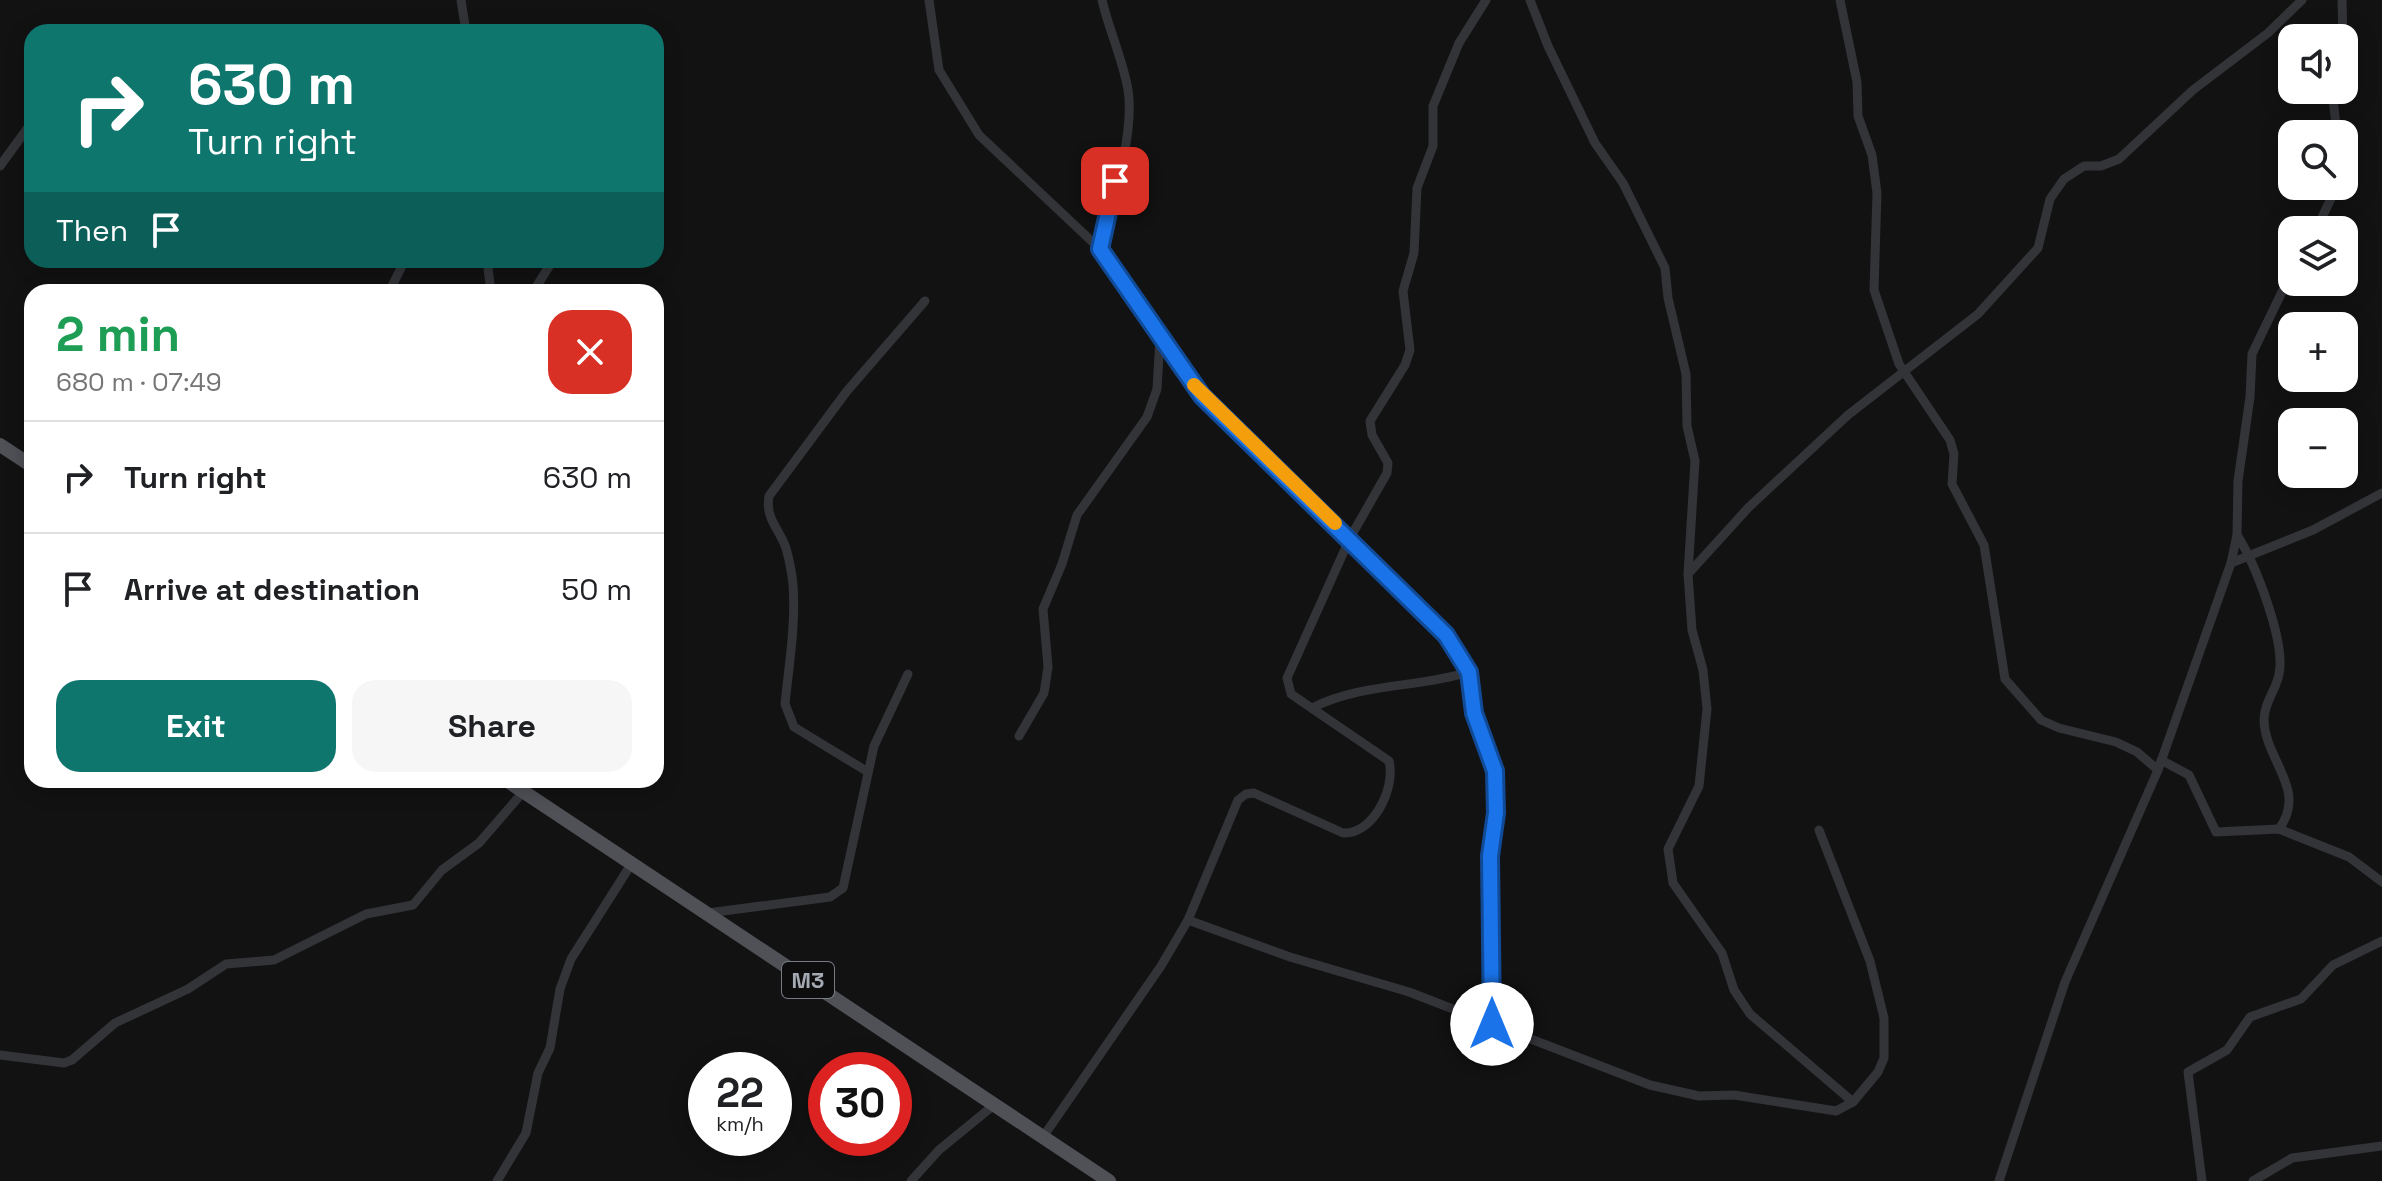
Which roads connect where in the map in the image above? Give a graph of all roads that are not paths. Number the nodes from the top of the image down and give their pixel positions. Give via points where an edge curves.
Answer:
1 (461, 0) edge
2 (929, 0) edge
3 (1102, 0) edge
4 (1486, 0) edge
5 (1530, 0) edge
6 (1840, 0) edge
7 (2302, 0) edge
8 (2342, 0) edge
9 (465, 24) edge
10 (2343, 24) edge
11 (24, 133) edge
12 (0, 166) edge
13 (1100, 249) junction
14 (2280, 296) edge
15 (925, 301) dead end
16 (1161, 337) junction
17 (1903, 372) junction
18 (0, 445) edge
19 (24, 461) edge
20 (2382, 493) edge
21 (2237, 535) junction
22 (1350, 538) junction
23 (2252, 557) junction
24 (2231, 563) junction
25 (1688, 574) junction
26 (1469, 672) junction
27 (908, 674) dead end
28 (1312, 708) junction
29 (1019, 736) dead end
30 (2160, 765) junction
31 (868, 772) junction
32 (517, 788) edge
33 (523, 792) junction
34 (2279, 829) junction
35 (1819, 830) dead end
36 (632, 863) junction
37 (2382, 882) edge
38 (708, 913) junction
39 (1188, 920) junction
40 (2382, 941) edge
41 (1492, 1024) junction
42 (0, 1055) edge
43 (1853, 1102) junction
44 (994, 1105) junction
45 (1043, 1137) junction
46 (2382, 1146) edge
47 (497, 1181) edge
48 (911, 1181) edge
49 (1109, 1181) edge
50 (1999, 1181) edge
51 (2202, 1181) edge
52 (2253, 1181) edge

1 - 9 street
2 - 13 street via 939,70 979,135
3 - 13 street via 1130,113
4 - 22 street via 1459,43 1433,106 1433,146 1417,188 1414,253 1403,291 1408,358 1370,421 1388,463 1387,473
5 - 25 street via 1595,143 1623,183 1667,276 1686,374 1687,426 1695,461
6 - 17 street via 1856,70 1858,116 1872,155 1877,193 1874,290
7 - 17 street via 2119,159 2084,166 2064,179 2050,199 2032,255 1978,314
8 - 10 street
11 - 12 street
13 - 16 street
14 - 21 street via 2252,354
15 - 31 street via 847,391 769,496 767,506 785,546 793,582 788,717 794,727
16 - 22 street via 1202,396
16 - 29 street via 1157,389 1147,417 1077,515 1043,609 1048,667 1044,693
17 - 25 street via 1783,474
17 - 30 street via 1950,440 1952,484 1984,545 2005,679 2041,720 2116,742
18 - 19 main road
20 - 23 street
21 - 23 street
21 - 24 street
22 - 26 street via 1446,635
22 - 28 street via 1287,678 1291,694
23 - 24 street
23 - 34 street via 2271,613 2280,670 2264,720 2291,802
24 - 30 street
25 - 43 street via 1707,709 1699,786 1668,849 1673,883 1722,953 1734,990 1750,1014
26 - 28 street via 1336,696
26 - 41 street via 1471,699 1490,751 1497,791 1490,856
27 - 31 street via 874,746
28 - 39 street via 1389,761 1392,772 1383,803 1353,834 1246,794 1238,800
30 - 34 street via 2189,775 2216,832
30 - 50 street via 2065,982
31 - 38 street via 846,881 839,893
32 - 33 main road, M3
33 - 36 main road, M3
33 - 42 street via 486,836 442,870 413,905 366,914 274,960 226,964 188,989 115,1023 64,1063
34 - 37 street via 2349,857
35 - 43 street via 1870,961 1884,1018 1884,1058
36 - 38 main road, M3
36 - 47 street via 571,959 526,1133
38 - 44 main road, M3
39 - 41 street
39 - 45 street
40 - 51 street via 2333,965 2301,999 2250,1017 2227,1050 2188,1072
41 - 43 street via 1650,1085 1699,1096 1734,1095 1836,1111
44 - 45 main road, M3
44 - 48 street
45 - 49 main road, M3
46 - 52 street via 2292,1158

